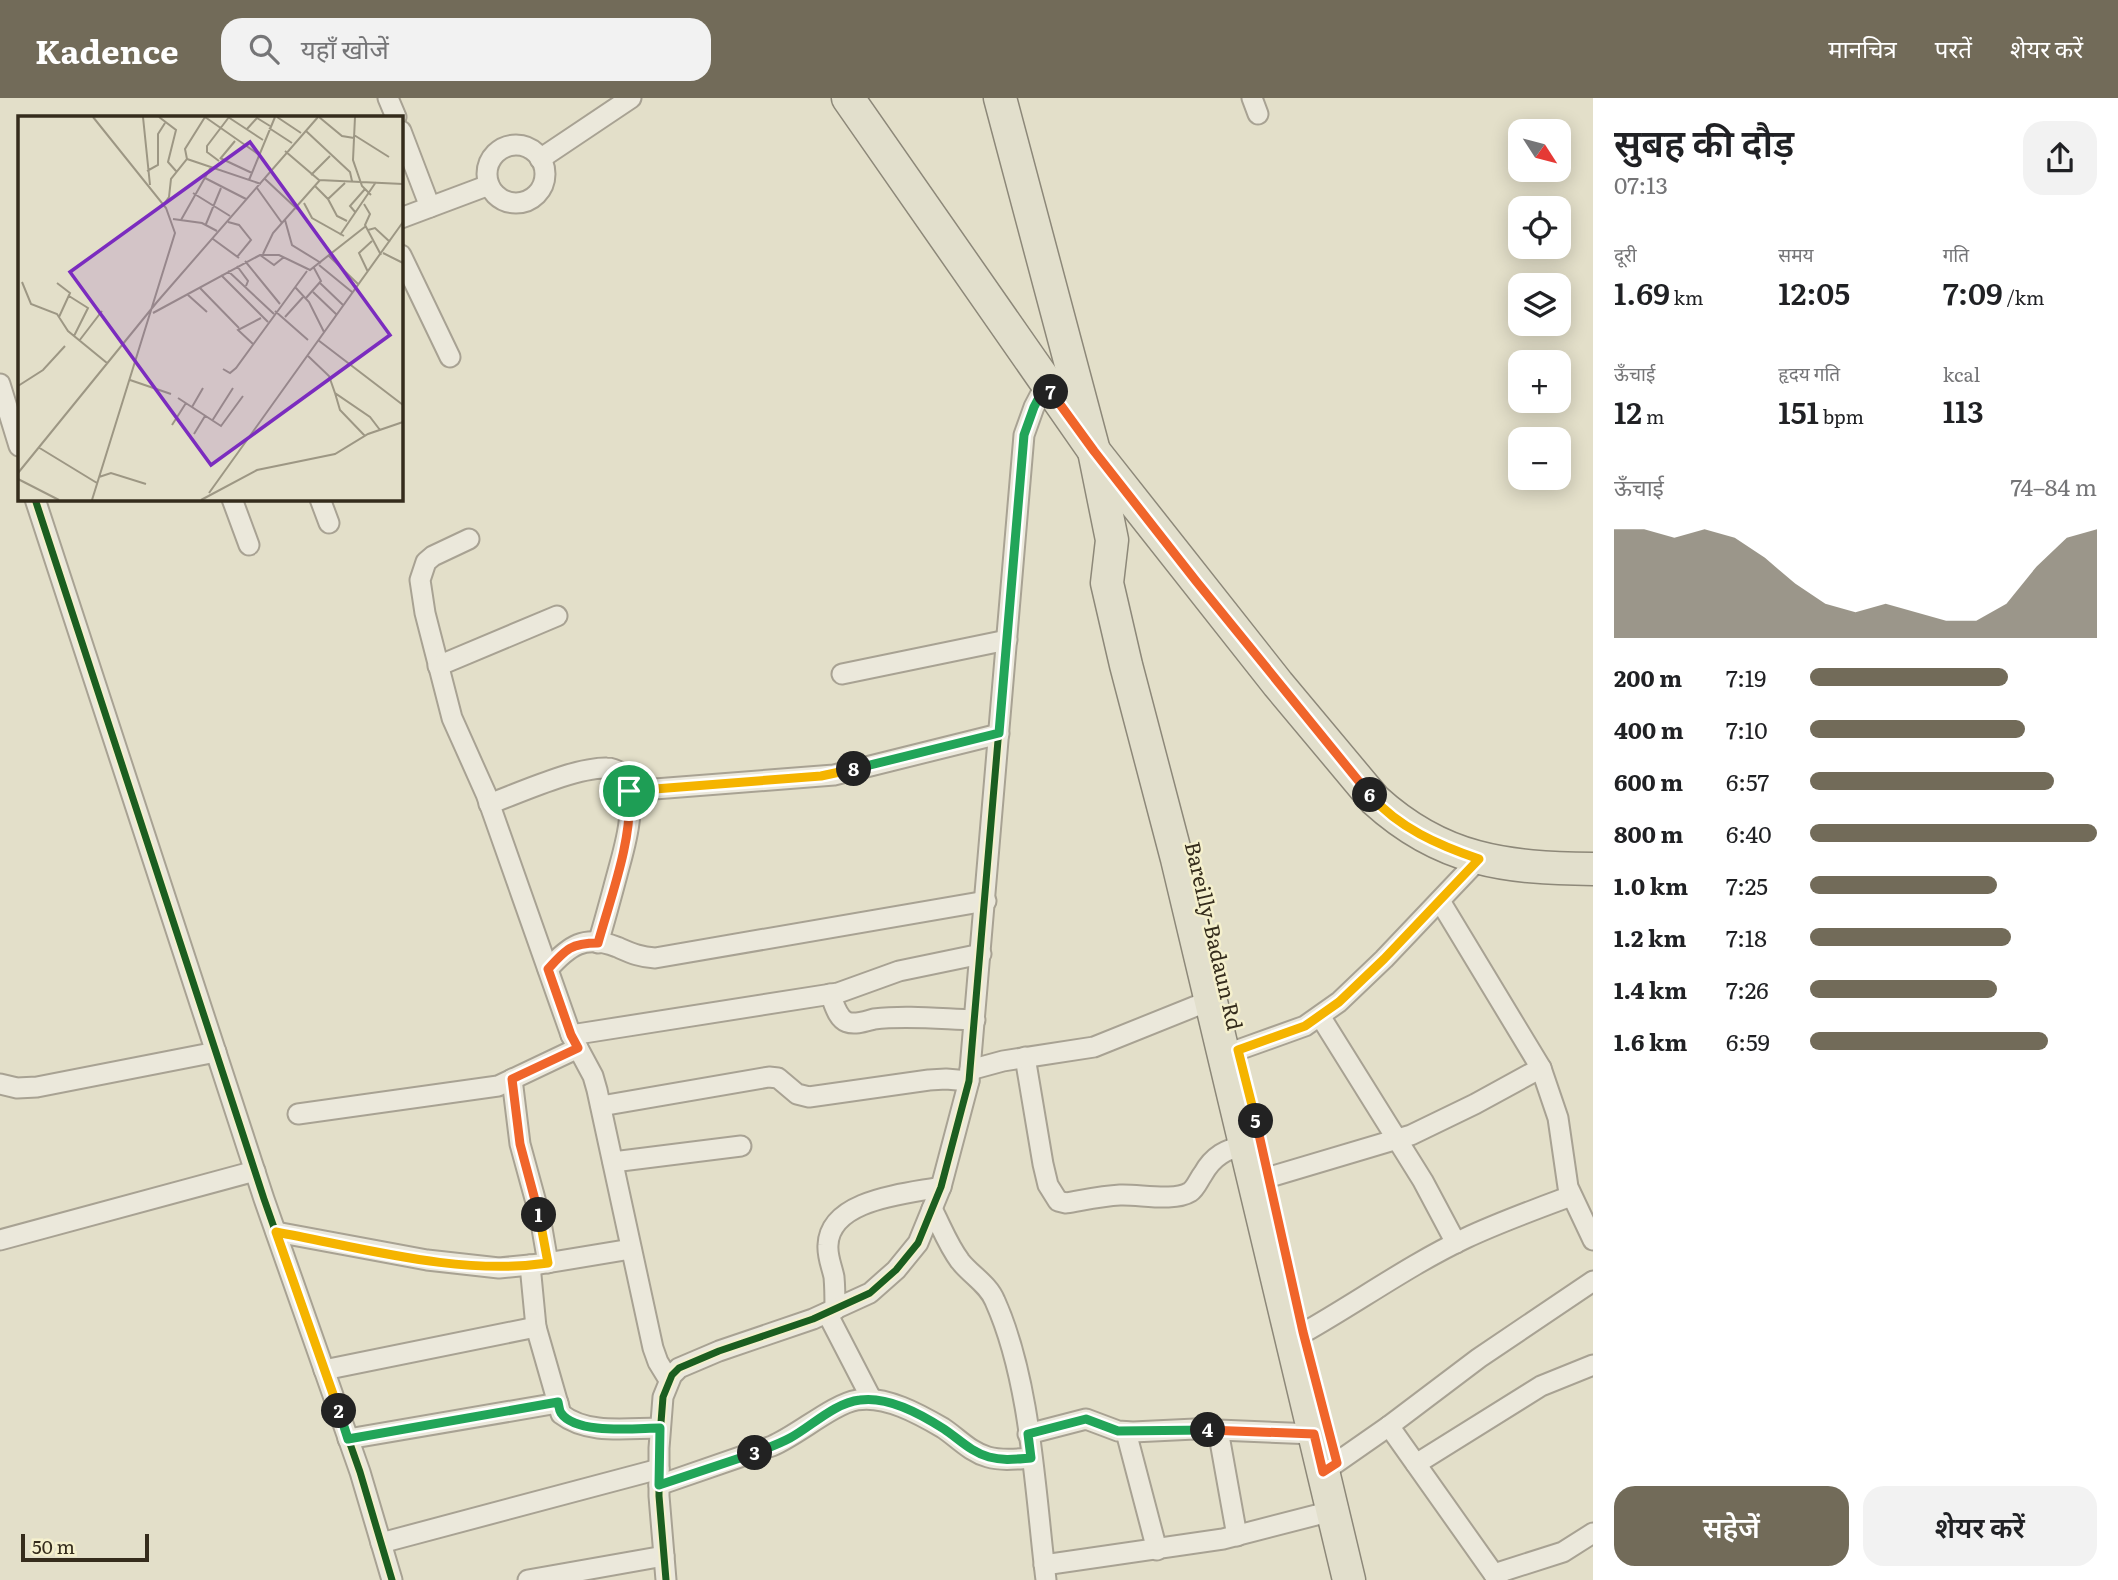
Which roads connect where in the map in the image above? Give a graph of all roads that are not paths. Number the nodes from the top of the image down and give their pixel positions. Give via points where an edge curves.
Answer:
1 (388, 98) edge
2 (631, 98) edge
3 (848, 98) edge
4 (1000, 98) edge
5 (396, 116) edge
6 (402, 134) edge
7 (540, 159) junction
8 (489, 185) junction
9 (430, 207) junction
10 (402, 218) edge
11 (402, 257) edge
12 (450, 357) dead end
13 (0, 384) edge
14 (1046, 384) junction
15 (18, 443) edge
16 (1094, 451) junction
17 (35, 500) edge
18 (232, 500) edge
19 (320, 500) edge
20 (329, 523) dead end
21 (470, 539) dead end
22 (1112, 540) junction
23 (249, 545) dead end
24 (558, 616) dead end
25 (1007, 640) junction
26 (438, 666) junction
27 (842, 674) dead end
28 (999, 733) junction
29 (629, 791) junction
30 (489, 804) junction
31 (1479, 859) junction
32 (1593, 869) edge
33 (986, 901) junction
34 (1440, 901) junction
35 (598, 943) junction
36 (981, 954) junction
37 (548, 969) junction
38 (830, 994) junction
39 (1211, 1000) junction
40 (1320, 1016) junction
41 (975, 1020) junction
42 (575, 1041) junction
43 (1238, 1050) junction
44 (216, 1052) junction
45 (1025, 1057) junction
46 (1541, 1068) junction
47 (970, 1075) junction
48 (512, 1079) junction
49 (0, 1084) edge
50 (601, 1106) junction
51 (298, 1114) dead end
52 (1397, 1140) junction
53 (1246, 1145) junction
54 (741, 1146) dead end
55 (613, 1162) junction
56 (255, 1171) junction
57 (1270, 1177) junction
58 (941, 1186) junction
59 (1571, 1196) junction
60 (932, 1209) junction
61 (276, 1232) junction
62 (0, 1240) edge
63 (1593, 1240) edge
64 (1456, 1243) junction
65 (632, 1249) junction
66 (539, 1264) junction
67 (1591, 1289) edge
68 (831, 1312) junction
69 (536, 1327) junction
70 (1303, 1332) junction
71 (1593, 1365) edge
72 (324, 1370) junction
73 (669, 1380) junction
74 (871, 1398) junction
75 (558, 1402) junction
76 (1389, 1426) junction
77 (660, 1428) junction
78 (1217, 1430) junction
79 (1126, 1432) junction
80 (1028, 1434) junction
81 (1314, 1434) junction
82 (348, 1439) junction
83 (1031, 1458) junction
84 (1416, 1464) junction
85 (1330, 1468) junction
86 (659, 1477) junction
87 (1332, 1511) junction
88 (1593, 1533) edge
89 (1237, 1536) junction
90 (381, 1543) junction
91 (1157, 1550) junction
92 (664, 1556) junction
93 (1045, 1573) edge
94 (1496, 1577) edge
95 (392, 1580) edge
96 (528, 1580) edge
97 (666, 1580) edge
98 (1349, 1580) edge
99 (1365, 1580) edge

1 - 5 street
2 - 7 street
3 - 14 main road
4 - 16 main road
6 - 9 street
7 - 8 street via 527,147 498,150 488,167
7 - 8 street via 545,179 528,200 510,202
8 - 9 street
9 - 10 street
11 - 12 street
13 - 15 street
14 - 16 main road
14 - 25 street via 1024,435
16 - 22 main road
16 - 31 main road via 1375,800 1430,840
17 - 44 street
18 - 23 street
19 - 20 street
21 - 26 street via 433,556 422,570 425,613
22 - 39 main road via 1107,583
22 - 43 main road, Bareilly-Badaun Rd via 1189,830
24 - 26 street
25 - 27 street
25 - 28 street
26 - 30 street via 453,718
28 - 29 street via 834,775
28 - 33 street
29 - 30 street via 622,774 608,768 561,778
29 - 35 street via 629,830
30 - 37 street
31 - 32 main road
31 - 34 street
33 - 35 street via 655,958
33 - 36 street
34 - 40 street
34 - 46 street
35 - 37 street via 569,947
36 - 38 street via 899,971
36 - 41 street
37 - 42 street
38 - 41 street via 847,1022
38 - 42 street
39 - 45 street via 1094,1046
39 - 53 main road
40 - 43 street via 1292,1032
40 - 52 street
41 - 47 street
42 - 48 street
42 - 50 street via 593,1076
43 - 57 main road, Bareilly-Badaun Rd
44 - 49 street via 37,1087
44 - 56 street
45 - 47 street
45 - 53 street via 1043,1164 1058,1202 1189,1192 1220,1153
46 - 52 street
46 - 59 street via 1558,1118
47 - 50 street via 809,1097 769,1077
47 - 58 street
48 - 51 street via 486,1088
48 - 66 street via 518,1136 540,1217
50 - 55 street
52 - 57 street
52 - 64 street
53 - 81 main road
54 - 55 street
55 - 65 street
56 - 61 street
56 - 62 street
57 - 70 main road, Bareilly-Badaun Rd
58 - 60 street
58 - 68 street via 868,1202 834,1224 828,1250 833,1275
59 - 63 street
59 - 64 street
60 - 68 street via 918,1243 896,1270 870,1293
60 - 80 street via 954,1252 996,1302 1011,1344
61 - 66 street via 427,1260 499,1268
61 - 72 street
64 - 70 street
65 - 66 street
65 - 73 street via 653,1348
66 - 69 street
67 - 76 street via 1479,1358
68 - 73 street via 707,1356 680,1368
68 - 74 street
69 - 72 street
69 - 75 street
70 - 85 main road, Bareilly-Badaun Rd
71 - 84 street via 1541,1386
72 - 82 street
73 - 77 street
74 - 83 street via 894,1403 988,1457
74 - 86 street via 843,1405 772,1447
75 - 77 street via 561,1413 580,1425
75 - 82 street
76 - 84 street
76 - 85 street
77 - 86 street
78 - 79 street
78 - 81 street
78 - 89 street
79 - 80 street via 1086,1419
79 - 91 street
80 - 83 street
81 - 85 main road
82 - 90 street
83 - 93 street
84 - 94 street
85 - 87 main road
85 - 99 main road, Bareilly-Badaun Rd
86 - 90 street
86 - 92 street
87 - 89 street
87 - 98 main road
88 - 94 street via 1563,1552
89 - 91 street
90 - 95 street
91 - 93 street
92 - 96 street
92 - 97 street

